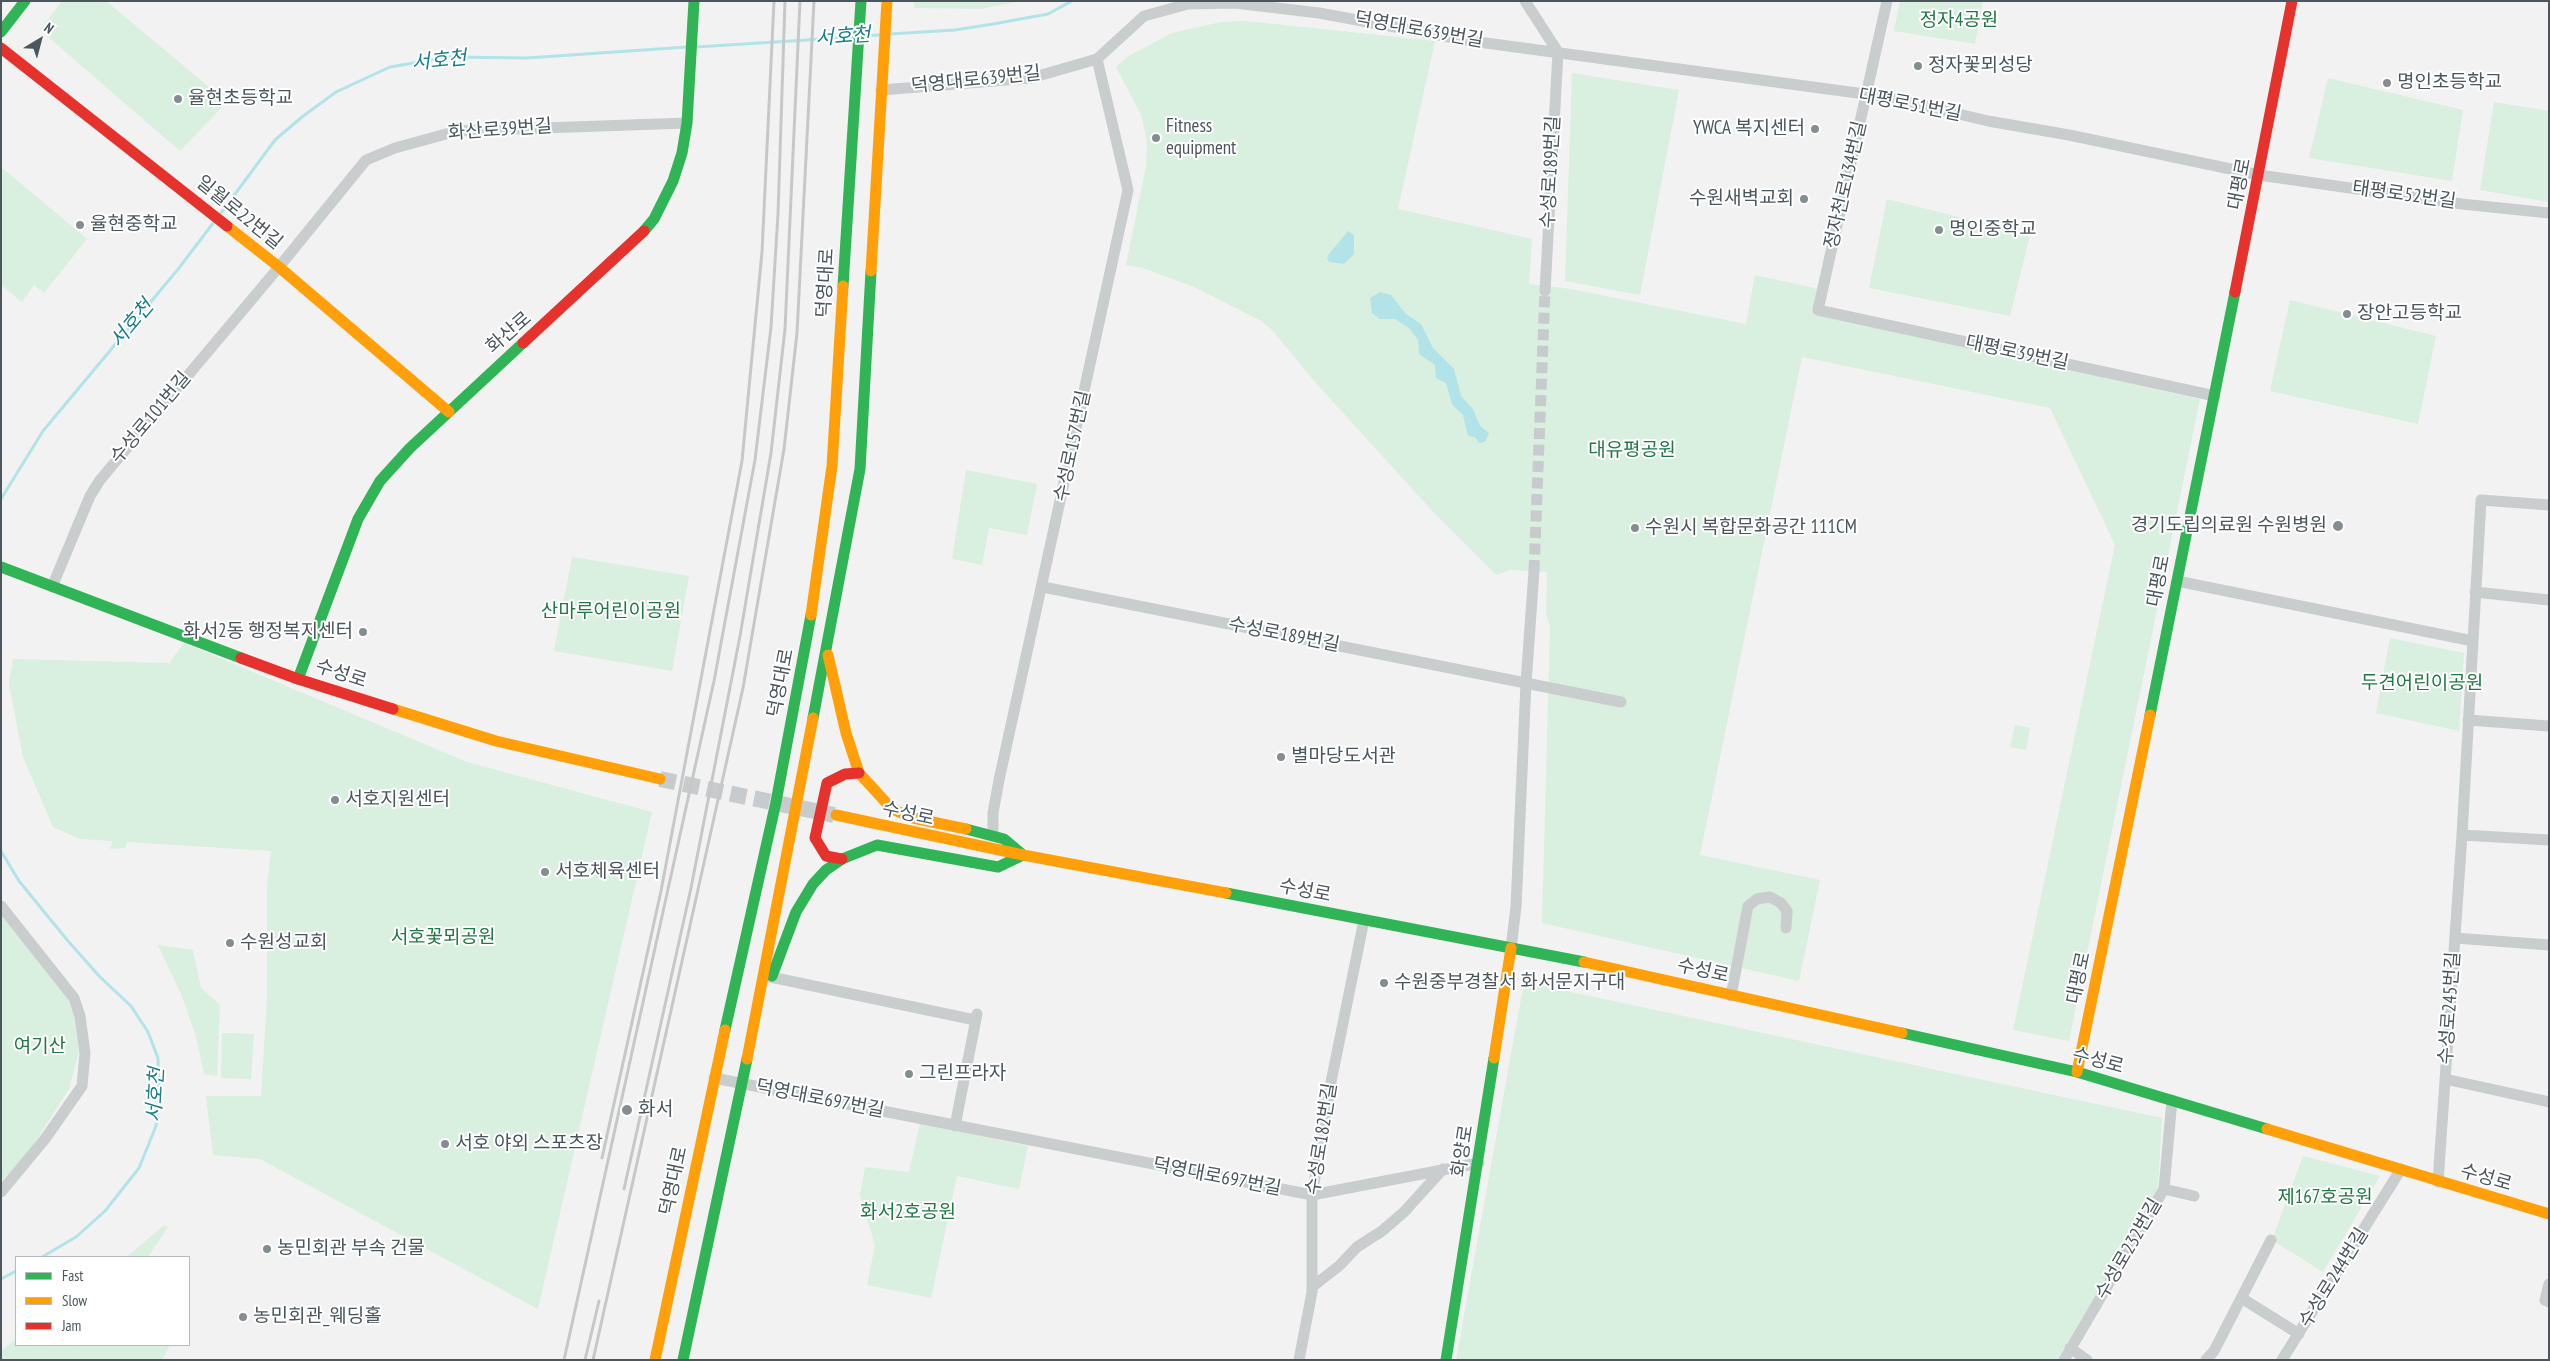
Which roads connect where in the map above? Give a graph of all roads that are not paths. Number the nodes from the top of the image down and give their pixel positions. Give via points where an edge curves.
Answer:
1 (25, 1) edge
2 (694, 1) edge
3 (861, 1) edge
4 (888, 1) edge
5 (1525, 1) edge
6 (1887, 1) edge
7 (2291, 4) edge
8 (1, 32) edge
9 (1, 48) edge
10 (1558, 52) junction
11 (1098, 59) junction
12 (881, 86) junction
13 (1867, 96) junction
14 (687, 123) junction
15 (2259, 175) junction
16 (2549, 213) edge
17 (279, 267) junction
18 (1545, 291) tunnel mouth
19 (1818, 310) joint
20 (2215, 396) junction
21 (449, 412) junction
22 (2549, 505) edge
23 (1, 568) edge
24 (1534, 571) tunnel mouth
25 (2177, 582) junction
26 (52, 587) junction
27 (1043, 587) junction
28 (2475, 592) junction
29 (2549, 600) edge
30 (2473, 640) junction
31 (826, 648) junction
32 (298, 679) junction
33 (1526, 683) junction
34 (1620, 702) dead end
35 (2468, 720) junction
36 (2549, 726) edge
37 (859, 773) junction
38 (660, 779) tunnel mouth
39 (836, 815) tunnel mouth
40 (993, 835) junction
41 (2462, 835) junction
42 (2549, 840) edge
43 (1023, 855) junction
44 (842, 859) junction
45 (1, 906) edge
46 (1364, 920) junction
47 (1786, 928) dead end
48 (2455, 938) junction
49 (2549, 945) edge
50 (1511, 948) junction
51 (768, 977) junction
52 (1731, 996) junction
53 (2077, 1072) junction
54 (714, 1078) junction
55 (2445, 1079) junction
56 (742, 1084) junction
57 (2172, 1100) junction
58 (2549, 1102) edge
59 (955, 1126) junction
60 (1479, 1163) junction
61 (1443, 1169) junction
62 (2402, 1169) junction
63 (2438, 1182) junction
64 (2164, 1189) junction
65 (1, 1192) edge
66 (1312, 1196) junction
67 (2194, 1196) dead end
68 (2549, 1214) edge
69 (2272, 1240) dead end
70 (2549, 1284) edge
71 (1312, 1287) junction
72 (2243, 1298) junction
73 (2549, 1302) edge
74 (2299, 1334) junction
75 (2070, 1348) junction
76 (655, 1360) edge
77 (683, 1360) edge
78 (1299, 1360) edge
79 (1446, 1360) edge
80 (2064, 1360) edge
81 (2088, 1360) edge
82 (2206, 1360) edge
83 (2282, 1360) edge

1 - 8 main road
2 - 14 main road, 화산로
3 - 54 main road, 덕영대로 via 832,466 805,654 780,783
4 - 12 main road, 덕영대로
5 - 10 street
6 - 13 street, 정자천로134번길
7 - 15 main road, 대평로
9 - 17 main road, 일월로22번길
10 - 11 street, 덕영대로639번길 via 1471,41 1310,11 1235,3 1188,4 1144,16
10 - 13 street, 대평로51번길
10 - 18 street, 수성로189번길
11 - 12 street, 덕영대로639번길 via 1031,78
11 - 27 street, 수성로157번길 via 1128,190
12 - 31 main road, 덕영대로 via 860,469
13 - 15 street, 대평로51번길 via 1887,97 1988,121
13 - 19 street, 정자천로134번길
14 - 17 street, 화산로39번길 via 457,131 395,148 373,156 359,166
14 - 21 main road, 화산로 via 674,181 654,219 641,235
15 - 16 street, 태평로52번길
15 - 20 main road, 대평로
17 - 21 main road, 일월로22번길
17 - 26 street, 수성로101번길 via 95,488
19 - 20 street, 대평로39번길
20 - 25 main road, 대평로
21 - 32 main road, 화산로 via 393,465 369,498
22 - 28 street, 수성로245번길 via 2481,500
23 - 26 main road, 수성로
24 - 33 street
25 - 30 street
25 - 53 main road, 대평로
26 - 32 main road, 수성로
27 - 33 street, 수성로189번길
27 - 40 street, 수성로157번길 via 996,797
28 - 29 street
28 - 30 street, 수성로245번길
30 - 35 street, 수성로245번길
31 - 37 main road
31 - 51 main road, 덕영대로
32 - 38 main road, 수성로 via 496,742
33 - 34 street, 수성로189번길
33 - 50 street via 1516,907
35 - 36 street
35 - 41 street, 수성로245번길
37 - 40 main road via 876,794 899,812 913,818
37 - 44 main road via 845,774 827,783 815,838 826,856
39 - 43 main road, 수성로
40 - 43 main road via 1004,839
41 - 42 street
41 - 48 street, 수성로245번길
43 - 44 main road via 998,866 877,845
43 - 46 main road, 수성로
44 - 51 main road via 813,884 796,912
45 - 65 street via 74,998 85,1053 82,1086 45,1139
46 - 50 main road, 수성로
46 - 66 street, 수성로182번길
47 - 52 street via 1786,911 1781,903 1770,898 1757,899 1748,906
48 - 49 street
48 - 55 street, 수성로245번길
50 - 52 main road, 수성로
50 - 60 main road, 화양로
51 - 56 main road via 759,1003
51 - 59 street via 976,1016
52 - 53 main road, 수성로
53 - 57 main road, 수성로
54 - 56 street, 덕영대로697번길
54 - 76 main road, 덕영대로
55 - 58 street
55 - 63 street, 수성로245번길
56 - 59 street, 덕영대로697번길
56 - 77 main road
57 - 62 main road, 수성로
57 - 64 street, 수성로232번길
59 - 66 street, 덕영대로697번길
60 - 61 street, 덕영대로697번길
60 - 79 main road, 화양로
61 - 66 street, 덕영대로697번길
61 - 71 street via 1404,1212 1357,1247
62 - 63 main road, 수성로
62 - 74 street, 수성로244번길
63 - 68 main road, 수성로
64 - 67 street
64 - 75 street, 수성로232번길
66 - 71 street, 수성로182번길
69 - 72 street
70 - 73 street via 2545,1300
71 - 78 street, 수성로182번길
72 - 74 street
72 - 82 street
74 - 83 street, 수성로244번길
75 - 80 street, 수성로232번길
75 - 81 street

